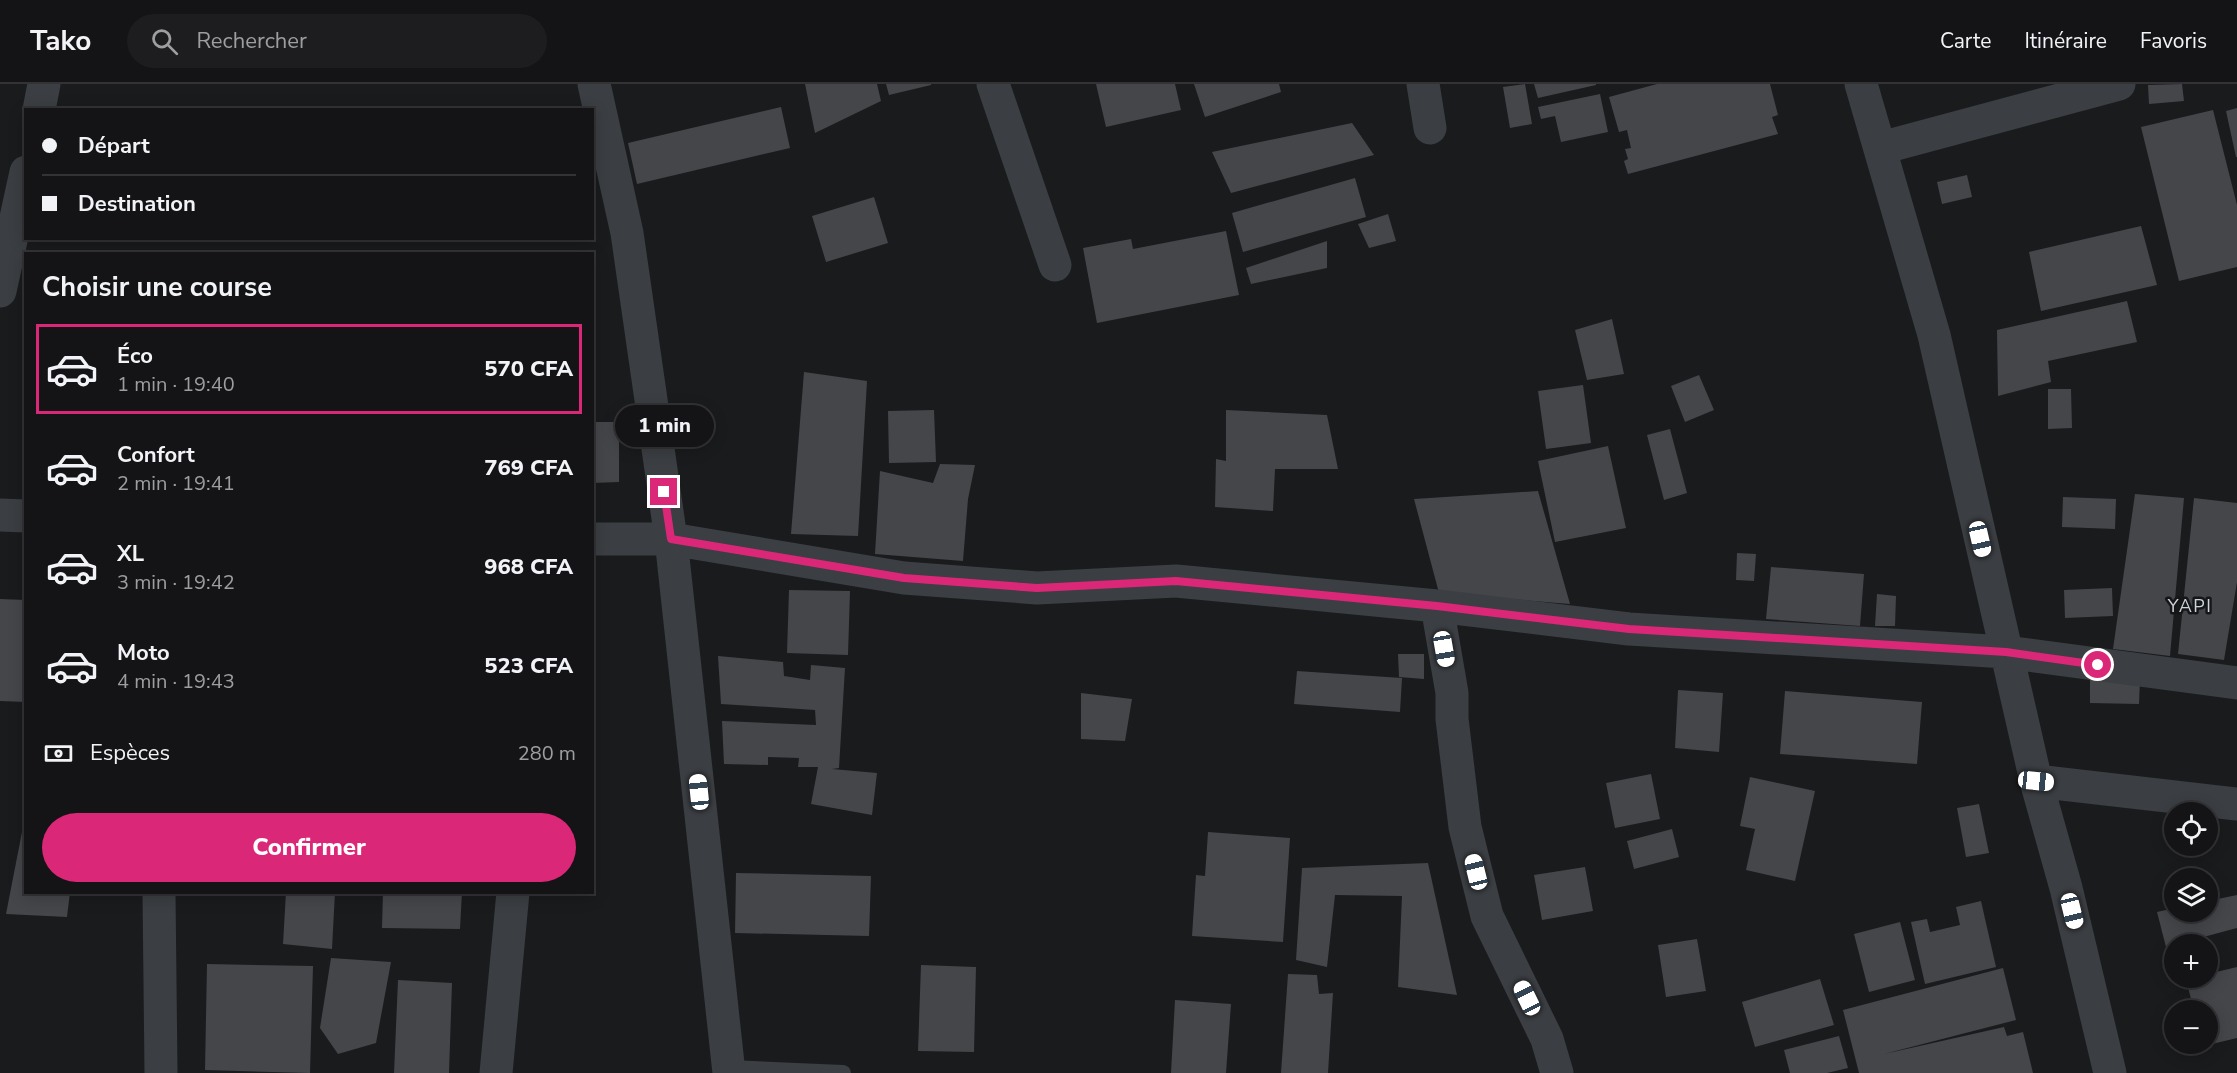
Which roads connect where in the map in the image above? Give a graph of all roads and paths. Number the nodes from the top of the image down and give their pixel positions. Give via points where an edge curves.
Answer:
1 (44, 84) edge
2 (594, 84) edge
3 (993, 84) edge
4 (1423, 84) edge
5 (1861, 84) edge
6 (2119, 84) edge
7 (39, 108) edge
8 (1430, 128) dead end
9 (1881, 148) junction
10 (24, 181) edge
11 (1055, 265) dead end
12 (0, 291) edge
13 (0, 515) edge
14 (24, 516) edge
15 (594, 539) edge
16 (671, 539) junction
17 (1437, 606) junction
18 (2006, 652) junction
19 (2237, 683) edge
20 (2036, 781) junction
21 (2237, 804) edge
22 (159, 894) edge
23 (513, 894) edge
24 (729, 1071) edge
25 (161, 1073) edge
26 (496, 1073) edge
27 (843, 1073) edge
28 (1557, 1073) edge
29 (2110, 1073) edge

1 - 7 street
2 - 16 street via 627,233
3 - 11 street
4 - 8 street
5 - 9 street
6 - 9 street
9 - 18 street via 1934,334
10 - 12 street
13 - 14 street
15 - 16 street
16 - 17 street via 904,578 1037,588 1176,581
16 - 24 street
17 - 18 street via 1629,629
17 - 28 street via 1452,693 1465,827 1487,916 1547,1039
18 - 19 street
18 - 20 street
20 - 21 street
20 - 29 street
22 - 25 street
23 - 26 street
24 - 27 lane

